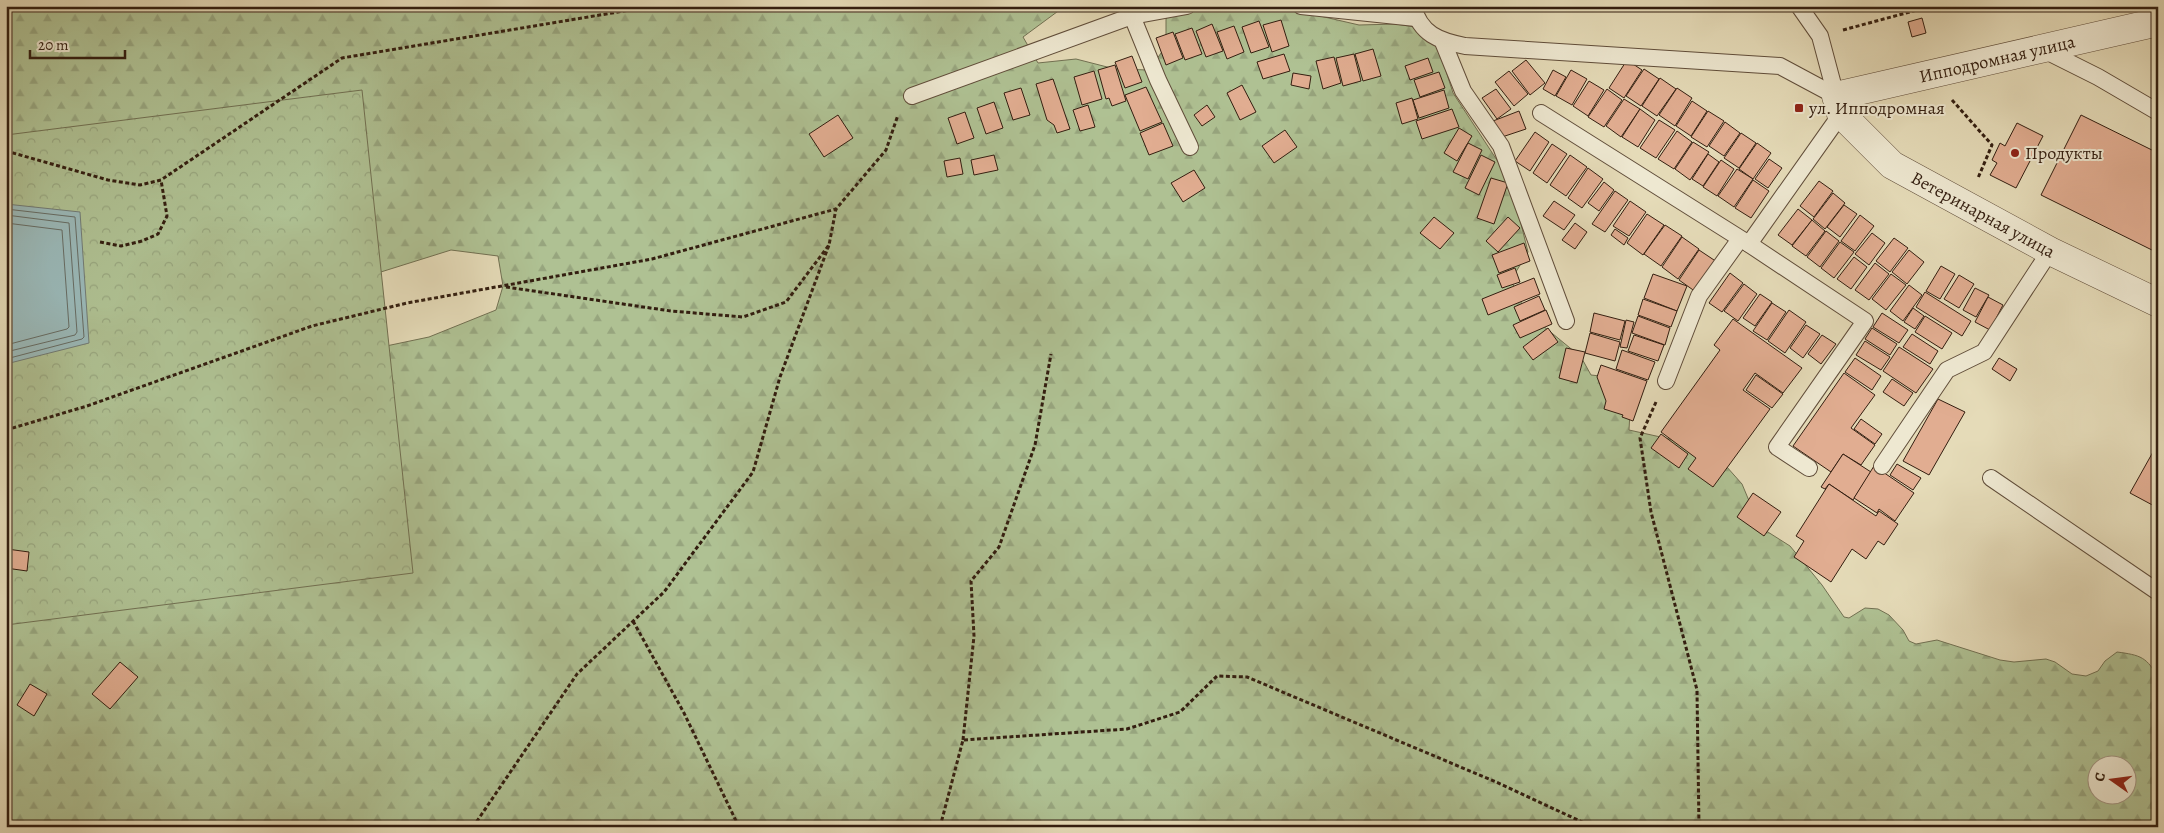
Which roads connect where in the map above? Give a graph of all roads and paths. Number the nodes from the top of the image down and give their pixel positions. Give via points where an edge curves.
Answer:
1 (654, 6) edge
2 (1187, 6) edge
3 (1301, 6) edge
4 (1799, 6) edge
5 (1932, 6) edge
6 (1414, 12) edge
7 (1132, 16) junction
8 (2158, 22) edge
9 (1820, 36) junction
10 (1443, 42) junction
11 (2042, 49) junction
12 (1930, 74) junction
13 (912, 96) joint
14 (1839, 105) junction
15 (2158, 112) edge
16 (1540, 113) dead end
17 (1190, 147) dead end
18 (6, 151) edge
19 (161, 180) junction
20 (1967, 207) junction
21 (836, 209) junction
22 (1745, 241) junction
23 (100, 242) dead end
24 (829, 245) junction
25 (2050, 251) junction
26 (503, 286) junction
27 (2158, 303) edge
28 (1566, 321) dead end
29 (1051, 354) dead end
30 (1666, 381) joint
31 (6, 430) edge
32 (1882, 466) dead end
33 (1809, 468) dead end
34 (1991, 478) dead end
35 (2158, 592) edge
36 (633, 621) junction
37 (963, 740) junction
38 (473, 827) edge
39 (739, 827) edge
40 (940, 827) edge
41 (1593, 827) edge
42 (1699, 827) edge

1 - 19 path via 342,58
2 - 7 lane
3 - 6 lane
4 - 9 lane
5 - 9 path
6 - 10 lane via 1428,32
7 - 13 lane
7 - 17 lane
8 - 11 street, Ипподромная улица
9 - 14 lane
10 - 14 lane via 1780,66
10 - 28 lane via 1463,91 1501,146
11 - 12 street, Ипподромная улица
11 - 15 lane
12 - 14 street, Ипподромная улица
12 - 20 path via 1992,145
13 - 21 path via 904,99 886,150
14 - 20 street, Ветеринарная улица via 1892,165
14 - 22 lane
16 - 22 lane
18 - 19 path via 108,180 140,185
19 - 23 path via 167,216 158,234 121,246
20 - 25 street, Ветеринарная улица
21 - 24 path
21 - 26 path via 652,259
22 - 30 lane via 1699,296
22 - 33 lane via 1865,321 1777,447
24 - 26 path via 786,302 743,317 671,311
24 - 36 path via 780,377 753,472 664,592
25 - 27 street, Ветеринарная улица
25 - 32 lane via 1984,352 1947,370
26 - 31 path via 407,303 312,326 87,406
29 - 37 path via 1035,446 1000,547 970,581 974,636
30 - 42 path via 1640,438 1652,512 1697,690
34 - 35 lane
36 - 38 path via 577,674
36 - 39 path via 684,713
37 - 40 path
37 - 41 path via 1127,729 1180,712 1217,676 1247,677 1496,782

